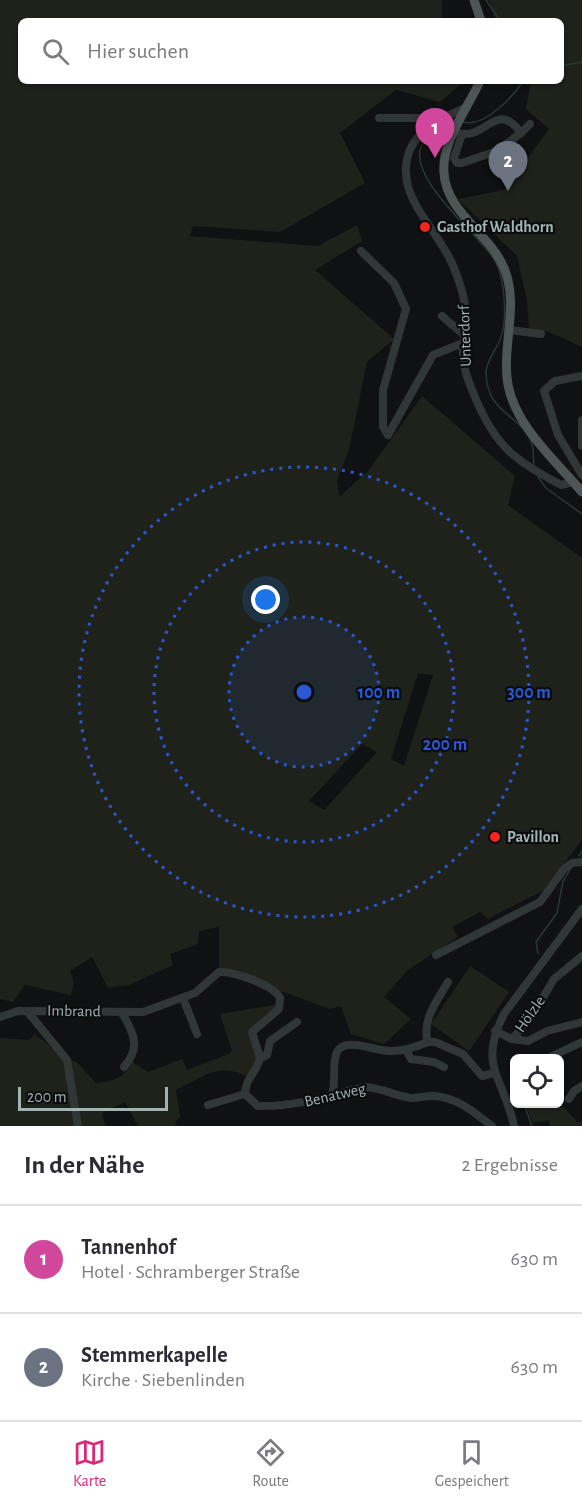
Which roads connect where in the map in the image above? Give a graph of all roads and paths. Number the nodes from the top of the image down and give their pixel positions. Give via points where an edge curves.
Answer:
1 (474, 0) edge
2 (480, 18) edge
3 (479, 84) edge
4 (469, 106) junction
5 (379, 118) dead end
6 (435, 122) junction
7 (530, 124) dead end
8 (459, 127) junction
9 (521, 133) junction
10 (361, 251) dead end
11 (442, 316) dead end
12 (510, 330) junction
13 (541, 334) dead end
14 (464, 339) junction
15 (582, 376) edge
16 (582, 420) edge
17 (582, 446) edge
18 (582, 475) edge
19 (574, 482) junction
20 (582, 492) edge
21 (582, 862) edge
22 (582, 909) edge
23 (436, 955) dead end
24 (582, 956) edge
25 (448, 982) dead end
26 (183, 998) junction
27 (27, 1011) junction
28 (122, 1013) junction
29 (0, 1017) edge
30 (297, 1022) dead end
31 (582, 1022) edge
32 (495, 1031) junction
33 (197, 1034) dead end
34 (512, 1039) junction
35 (428, 1042) junction
36 (582, 1042) edge
37 (406, 1050) junction
38 (558, 1054) edge
39 (260, 1058) junction
40 (124, 1067) dead end
41 (444, 1067) dead end
42 (494, 1073) junction
43 (582, 1086) edge
44 (245, 1094) junction
45 (332, 1094) junction
46 (569, 1099) dead end
47 (208, 1105) dead end
48 (78, 1126) edge
49 (492, 1126) edge
50 (514, 1126) edge

1 - 2 main road
3 - 4 main road
4 - 6 street, Unterdorf
4 - 8 main road
5 - 6 street
6 - 14 street, Unterdorf via 410,148 408,185 454,267 466,309
7 - 9 street
8 - 9 street via 473,134 506,117
8 - 9 street via 454,158 457,163 487,156
8 - 12 main road via 445,159 447,190 501,260 510,292
10 - 14 street via 394,283 406,309 383,390 383,428 388,435 433,355
11 - 14 street
12 - 13 street
12 - 19 main road via 507,370 513,404
14 - 19 street, Unterdorf via 463,360 468,380 491,432 536,472 561,485
15 - 18 street via 555,381 544,391 558,435
16 - 17 street
19 - 20 main road
21 - 23 street via 564,869 540,902
22 - 32 street
24 - 34 street, Hölzle via 555,979 531,1018
25 - 35 street via 430,1017
26 - 28 street, Imbrand via 153,1010
26 - 33 street
26 - 39 street, Imbrand via 222,972 273,988 280,998 279,1009 252,1032
27 - 28 street, Imbrand
27 - 29 street, Imbrand
27 - 48 street, Imbrand via 67,1060
28 - 40 street, Imbrand via 135,1043 132,1058
30 - 39 street via 276,1034 267,1055
31 - 34 street via 547,1031 528,1041
32 - 34 street, Hölzle
32 - 42 street, Hölzle via 491,1057
35 - 37 street
35 - 42 street via 463,1054 482,1076
36 - 38 street
37 - 41 street via 411,1059
37 - 45 street via 389,1052 347,1045 340,1048
39 - 44 street
42 - 50 street, Hölzle
43 - 46 street
44 - 45 street, Benatweg via 258,1106 270,1106 306,1103
44 - 47 street
45 - 49 street, Benatweg via 373,1087 411,1098 436,1096 464,1104

